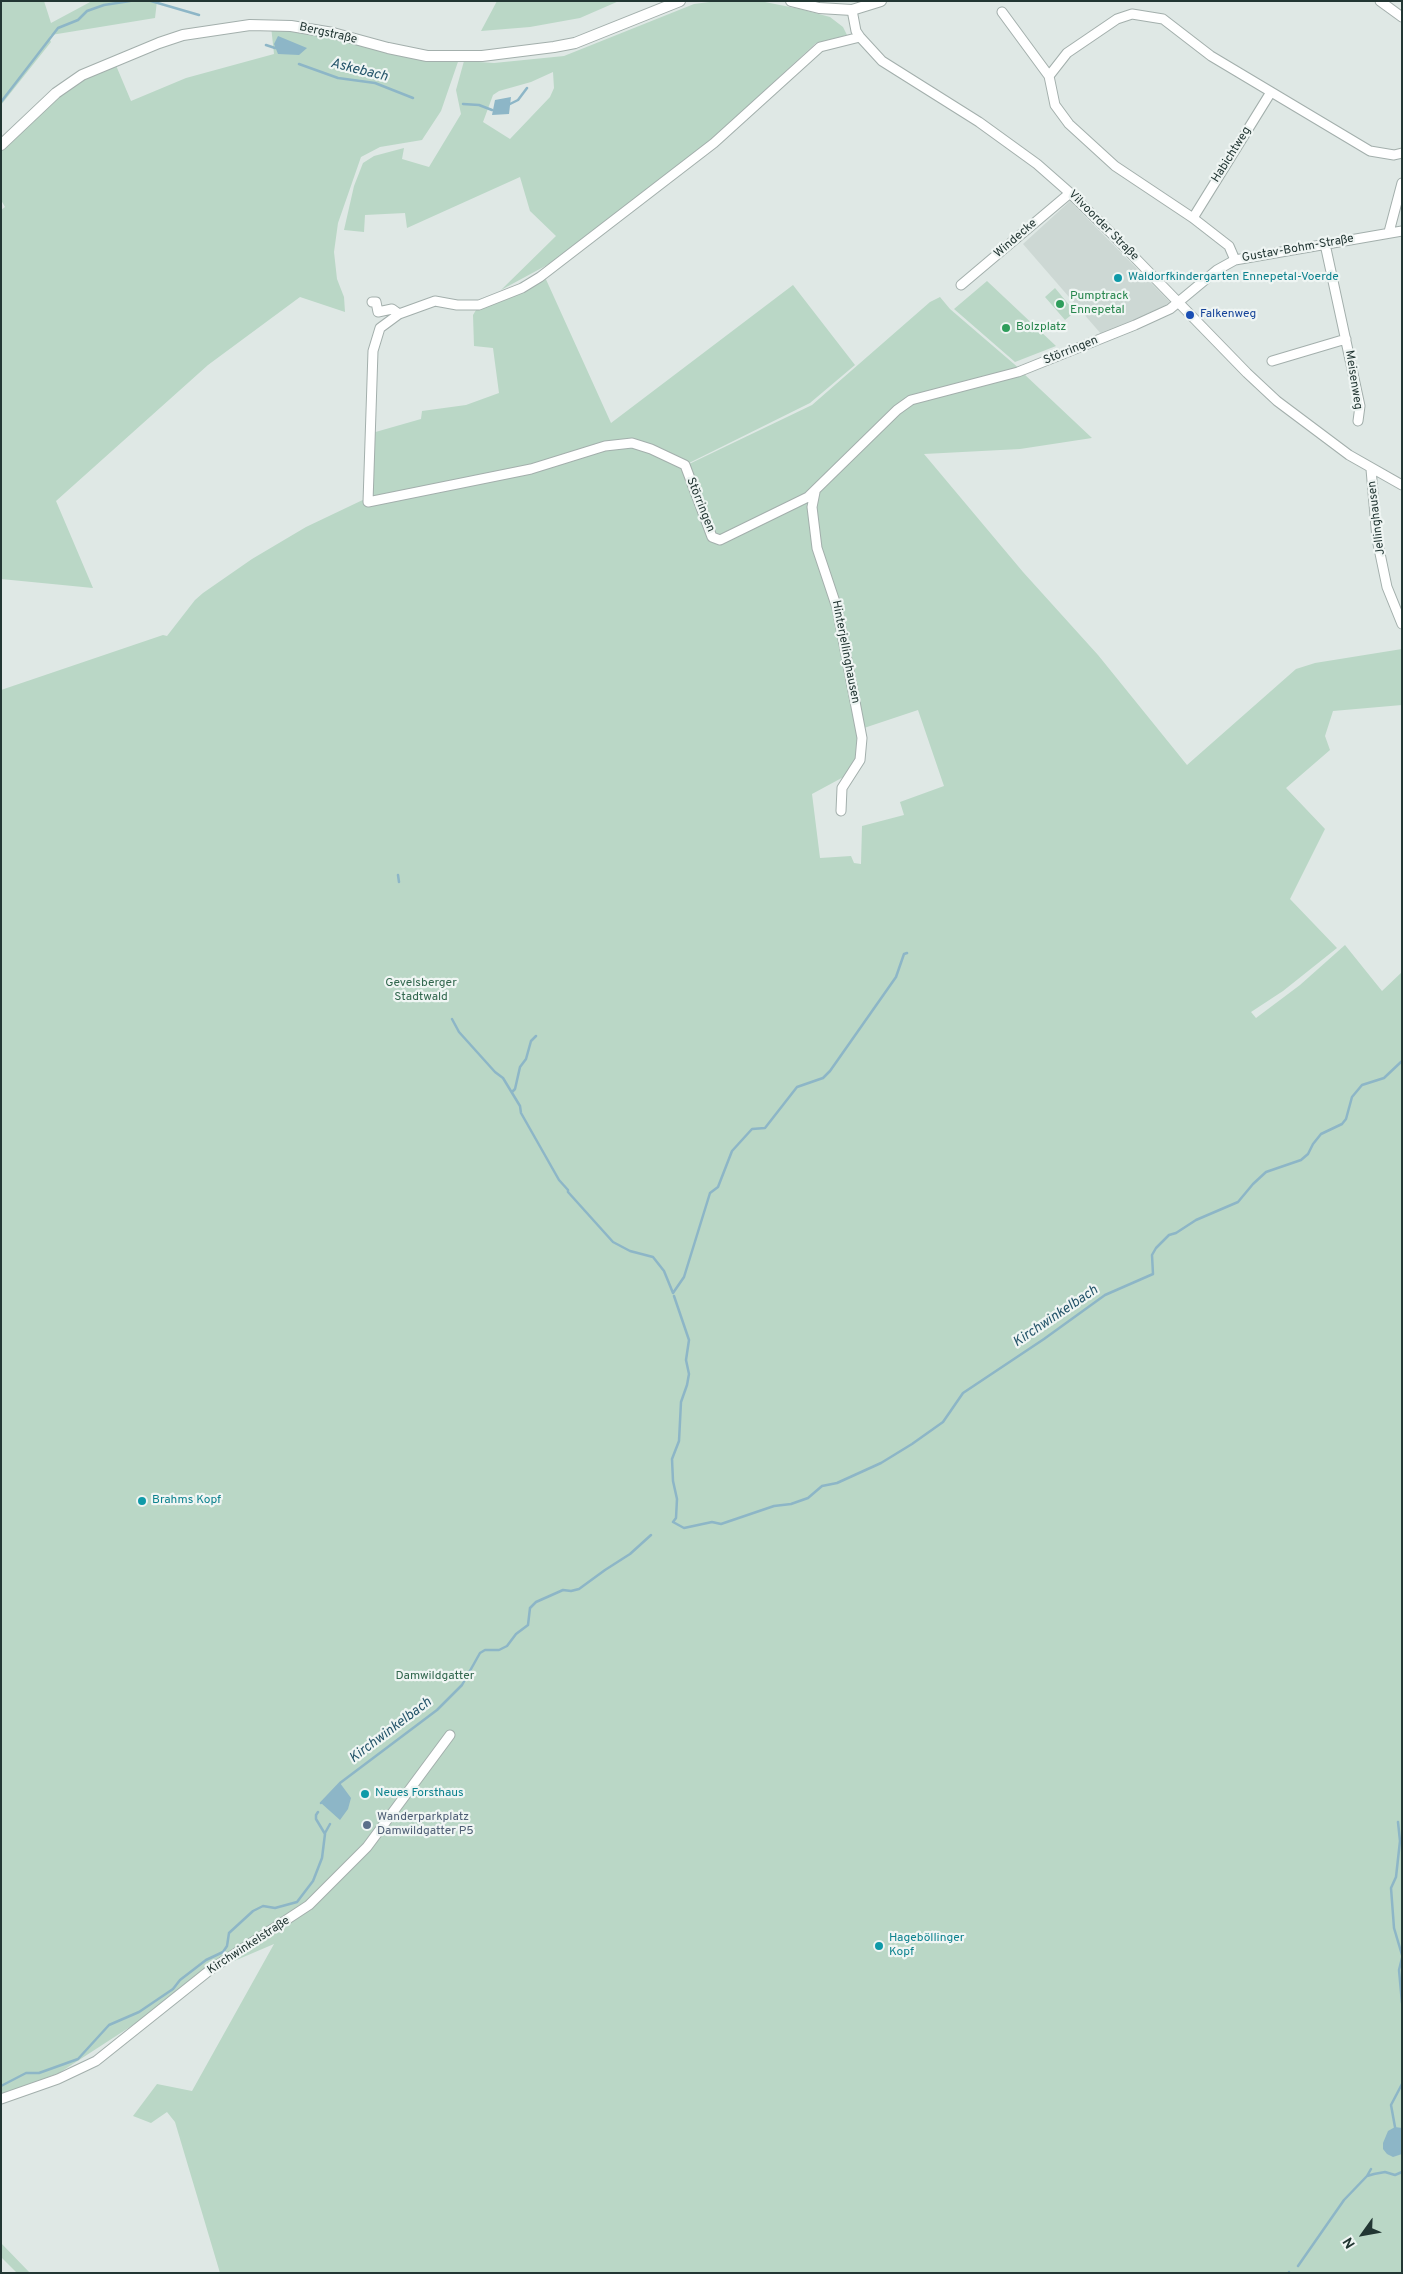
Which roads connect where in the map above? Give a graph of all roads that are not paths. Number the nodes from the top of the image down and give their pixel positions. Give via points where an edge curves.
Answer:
1 (680, 1) edge
2 (791, 1) edge
3 (881, 1) edge
4 (1380, 1) edge
5 (852, 10) junction
6 (1002, 12) dead end
7 (1402, 17) edge
8 (860, 37) junction
9 (1049, 76) junction
10 (1271, 92) junction
11 (1, 145) edge
12 (1402, 153) edge
13 (1402, 183) edge
14 (1070, 192) junction
15 (1194, 218) junction
16 (1402, 231) edge
17 (1390, 232) junction
18 (1325, 244) junction
19 (1235, 260) junction
20 (961, 285) dead end
21 (372, 302) dead end
22 (1178, 302) junction
23 (399, 314) junction
24 (1346, 340) junction
25 (1272, 361) dead end
26 (1358, 421) dead end
27 (1372, 469) junction
28 (1402, 485) edge
29 (815, 492) junction
30 (1402, 624) edge
31 (841, 811) dead end
32 (450, 1735) dead end
33 (1, 2099) edge

1 - 11 street, Bergstraße via 575,43 482,56 427,56 291,26 250,25 183,36 82,75 56,94
2 - 5 street via 819,8
3 - 5 street
4 - 7 street
5 - 8 street, Vilvoorder Straße
6 - 9 street
8 - 14 street, Vilvoorder Straße via 882,61 979,122
8 - 23 street, Störringen via 820,47 714,143 528,284 479,305 435,301
9 - 10 street via 1067,53 1117,19 1132,14 1146,15 1163,20 1211,56
9 - 15 street via 1055,105 1069,124 1116,166
10 - 12 street via 1370,151
10 - 15 street, Habichtweg
13 - 17 street
14 - 20 street, Windecke
14 - 22 street, Vilvoorder Straße
15 - 19 street via 1229,246
16 - 17 street, Gustav-Bohm-Straße
17 - 18 street, Gustav-Bohm-Straße
18 - 19 street, Gustav-Bohm-Straße
18 - 24 street, Meisenweg
19 - 22 street, Gustav-Bohm-Straße via 1217,270
21 - 23 street via 376,302 378,312 392,309
22 - 27 street, Vilvoorder Straße via 1277,401 1314,431
22 - 29 street, Störringen via 1135,325 1018,372 911,400 896,410
23 - 29 street, Störringen via 380,328 373,351 368,502 530,469 605,446 632,443 685,465 712,537 720,540
24 - 25 street, Meisenweg
24 - 26 street, Meisenweg via 1360,406
27 - 28 street, Vilvoorder Straße
27 - 30 street, Jellinghausen via 1377,539 1387,587
29 - 31 street, Hinterjellinghausen via 812,507 817,548 837,608 862,738 860,760 842,788
32 - 33 street, Kirchwinkelstraße via 367,1847 309,1906 212,1968 96,2061 58,2079

